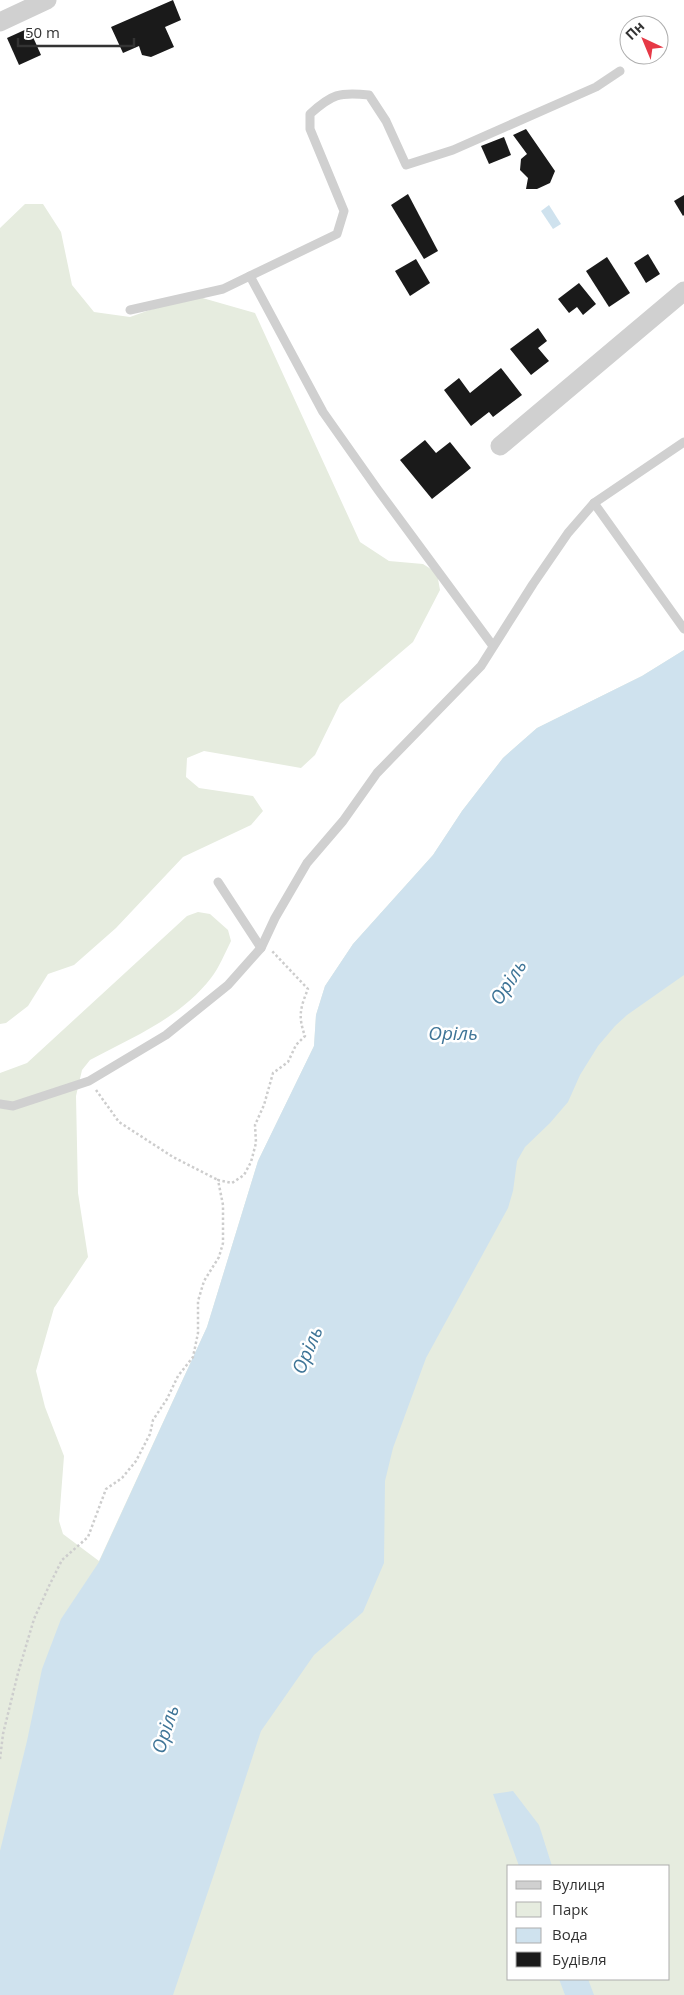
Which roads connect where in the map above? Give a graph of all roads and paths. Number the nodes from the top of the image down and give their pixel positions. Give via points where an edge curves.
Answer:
1 (48, 0) edge
2 (0, 22) edge
3 (620, 71) dead end
4 (250, 276) junction
5 (684, 291) edge
6 (130, 310) dead end
7 (684, 442) edge
8 (500, 446) dead end
9 (594, 504) junction
10 (684, 629) edge
11 (493, 646) junction
12 (218, 882) dead end
13 (263, 945) junction
14 (89, 1081) junction
15 (0, 1104) edge
16 (218, 1180) junction
17 (0, 1759) edge

1 - 2 street
3 - 4 lane via 596,87 453,150 406,165 386,121 369,95 348,93 326,100 310,114 310,129 344,211 338,234
4 - 6 lane via 224,289
4 - 11 lane via 323,412
5 - 8 street
7 - 9 lane
9 - 10 lane
9 - 11 lane via 568,533
11 - 13 lane via 481,666 377,773 343,821 307,862
12 - 13 lane
13 - 14 lane via 228,985 166,1035
13 - 16 path via 308,989 301,1004 300,1022 305,1036 296,1045 288,1062 273,1073 255,1125 256,1143 251,1162 244,1175 232,1183
14 - 15 lane via 13,1106
14 - 16 path via 119,1122 173,1157
16 - 17 path via 223,1205 223,1243 198,1301 198,1333 193,1357 153,1420 150,1434 136,1461 122,1478 106,1489 88,1537 62,1560 34,1619 3,1734

